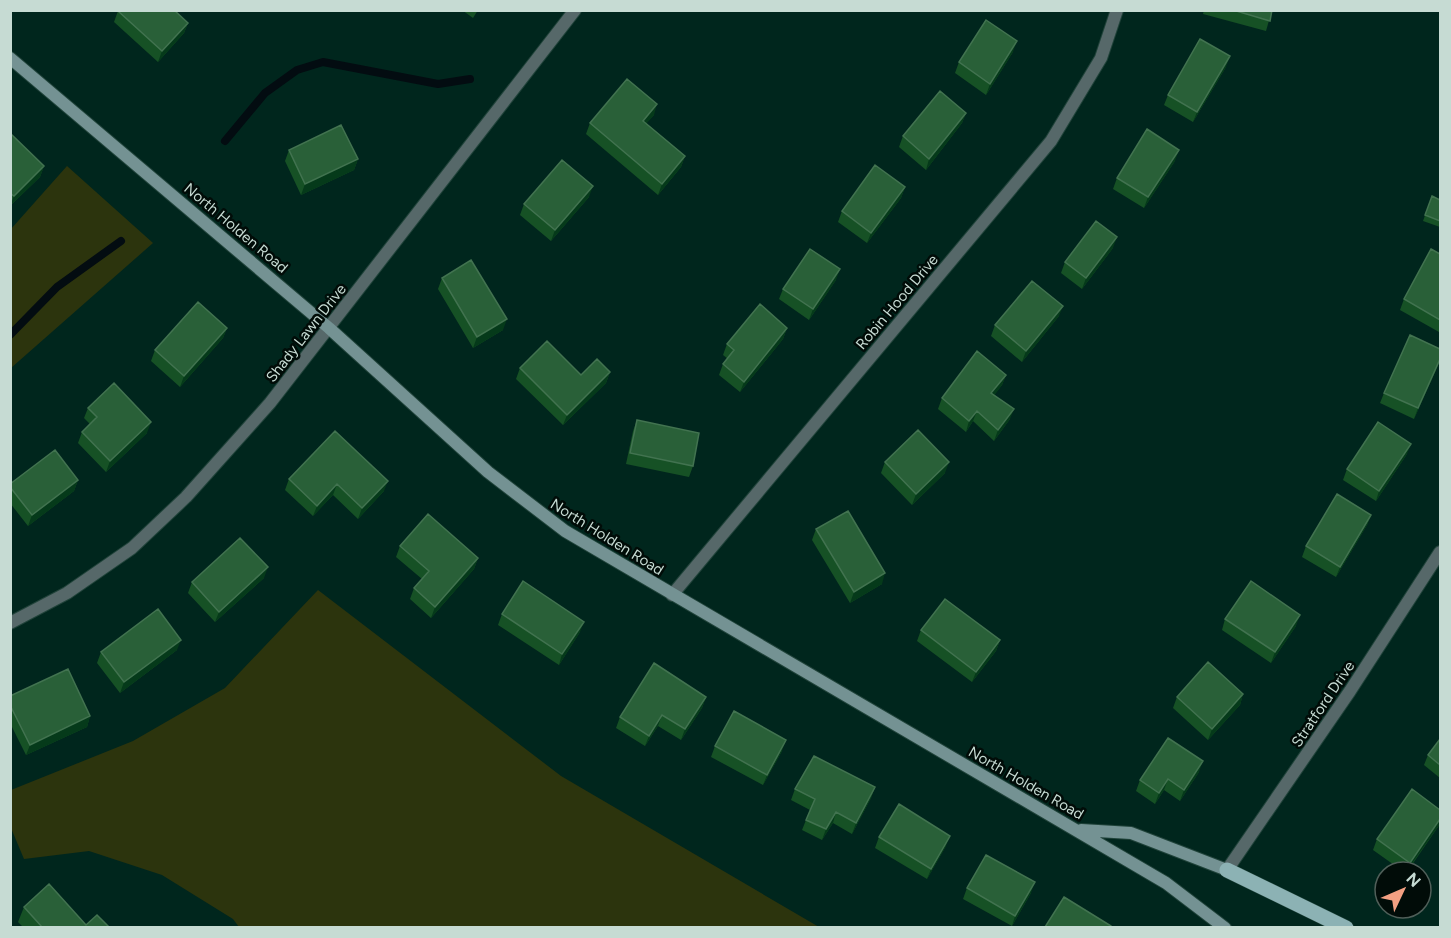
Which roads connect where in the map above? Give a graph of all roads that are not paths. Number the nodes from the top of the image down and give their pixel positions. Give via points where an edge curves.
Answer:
1 (575, 10) edge
2 (1117, 10) edge
3 (10, 58) edge
4 (329, 328) junction
5 (1440, 552) edge
6 (672, 595) junction
7 (10, 623) edge
8 (1076, 829) junction
9 (1227, 870) junction
10 (1226, 927) edge
11 (1346, 927) edge

1 - 4 street, Shady Lawn Drive
2 - 6 street, Robin Hood Drive via 1101,58 1051,141
3 - 4 main road, North Holden Road
4 - 6 main road, North Holden Road via 488,472 565,531
4 - 7 street, Shady Lawn Drive via 270,403 186,497 132,548 67,593
5 - 9 street, Stratford Drive
6 - 8 main road, North Holden Road
8 - 9 main road via 1131,833
8 - 10 main road, North Holden Road via 1166,883
9 - 11 main road

